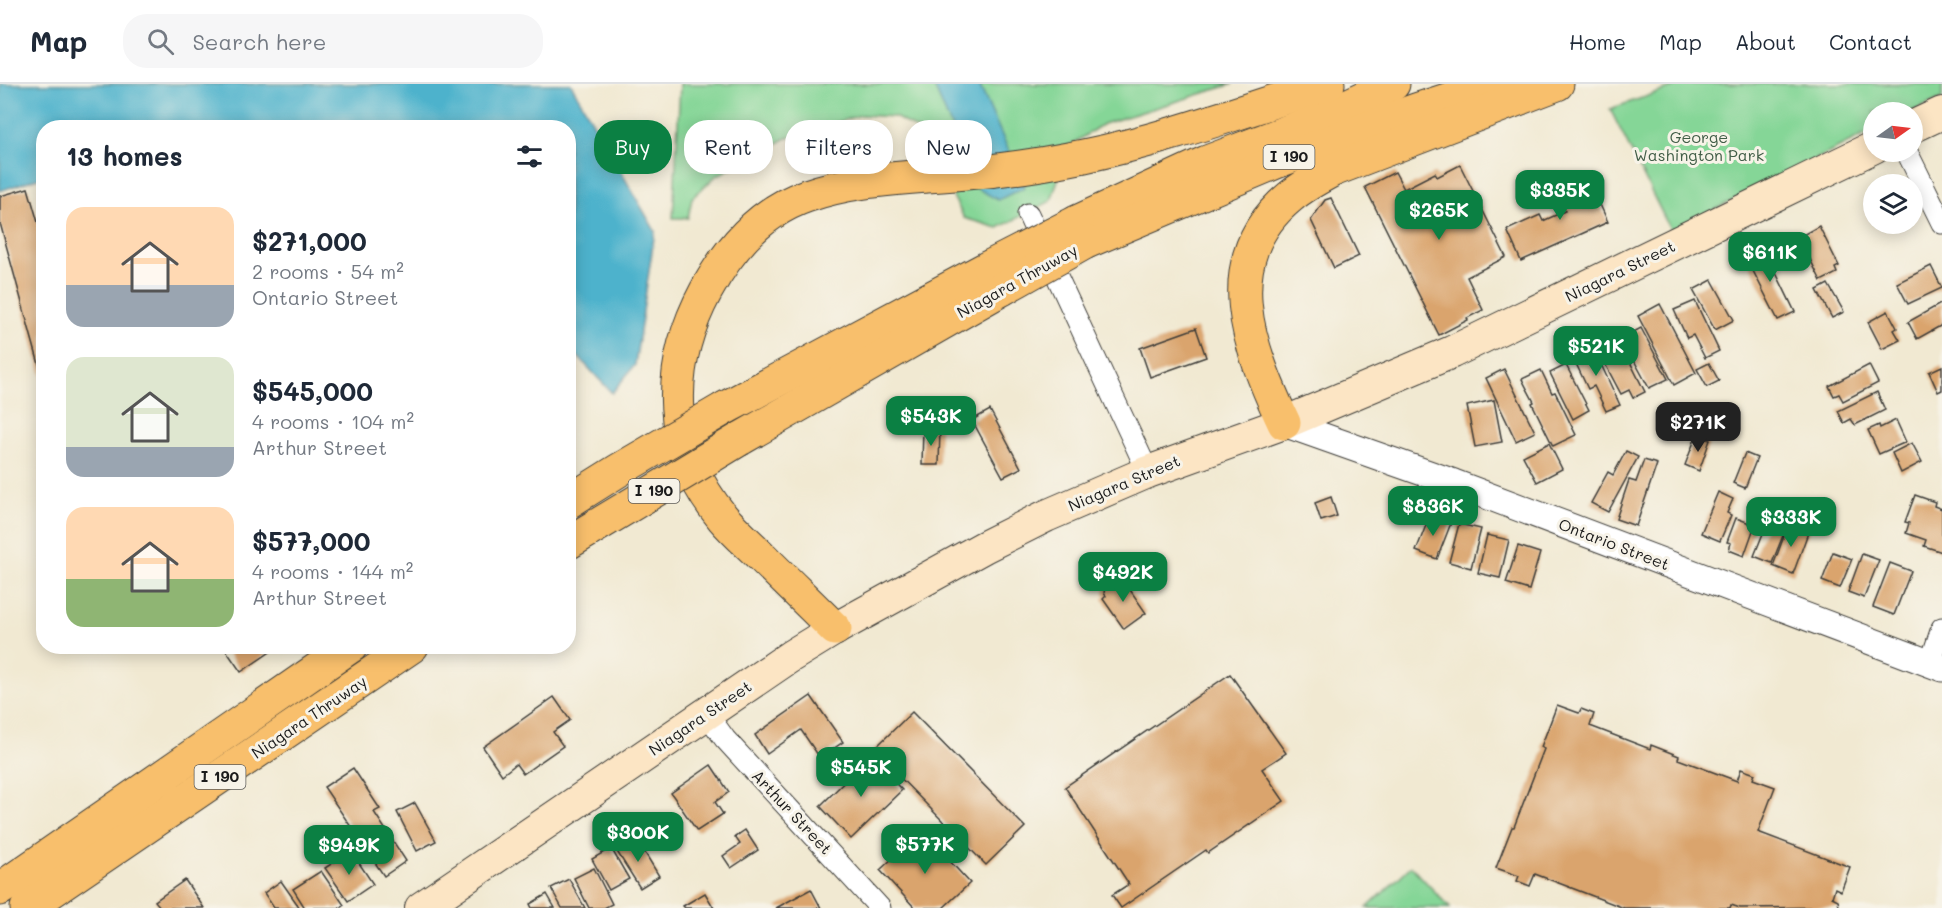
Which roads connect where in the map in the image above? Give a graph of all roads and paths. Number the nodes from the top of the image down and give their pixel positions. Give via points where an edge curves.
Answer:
1 (1328, 84) edge
2 (1393, 84) edge
3 (1496, 84) edge
4 (1557, 84) edge
5 (1942, 113) edge
6 (1923, 122) edge
7 (1863, 152) edge
8 (1911, 162) edge
9 (1028, 214) dead end
10 (1942, 223) edge
11 (1082, 232) junction
12 (995, 278) junction
13 (1284, 423) junction
14 (1148, 472) junction
15 (576, 497) edge
16 (576, 538) edge
17 (1942, 628) edge
18 (835, 629) junction
19 (339, 654) edge
20 (400, 654) edge
21 (1936, 666) edge
22 (706, 713) junction
23 (0, 889) edge
24 (27, 908) edge
25 (422, 908) edge
26 (880, 908) edge

1 - 18 highway via 1089,155 1006,169 900,177 805,196 785,205 739,242 712,279 693,321 679,363 679,422 693,468 722,517
2 - 11 highway, Niagara Thruway / I 190 via 1315,121 1208,162
3 - 11 highway, Niagara Thruway / I 190
4 - 13 highway via 1333,170 1303,187 1275,211 1254,244 1244,289 1251,343
5 - 6 main road
7 - 13 main road, Niagara Street via 1452,352
8 - 10 street
9 - 14 street
11 - 12 highway, Niagara Thruway / I 190, bridge
12 - 15 highway, Niagara Thruway / I 190, bridge via 725,408
12 - 16 highway, Niagara Thruway / I 190, bridge
13 - 14 main road, Niagara Street
13 - 21 street, Ontario Street via 1465,487
14 - 18 main road, Niagara Street via 996,540
17 - 21 street
18 - 22 main road, Niagara Street
19 - 23 highway, Niagara Thruway / I 190
20 - 24 highway, Niagara Thruway / I 190
22 - 25 main road, Niagara Street
22 - 26 street, Arthur Street via 725,739

